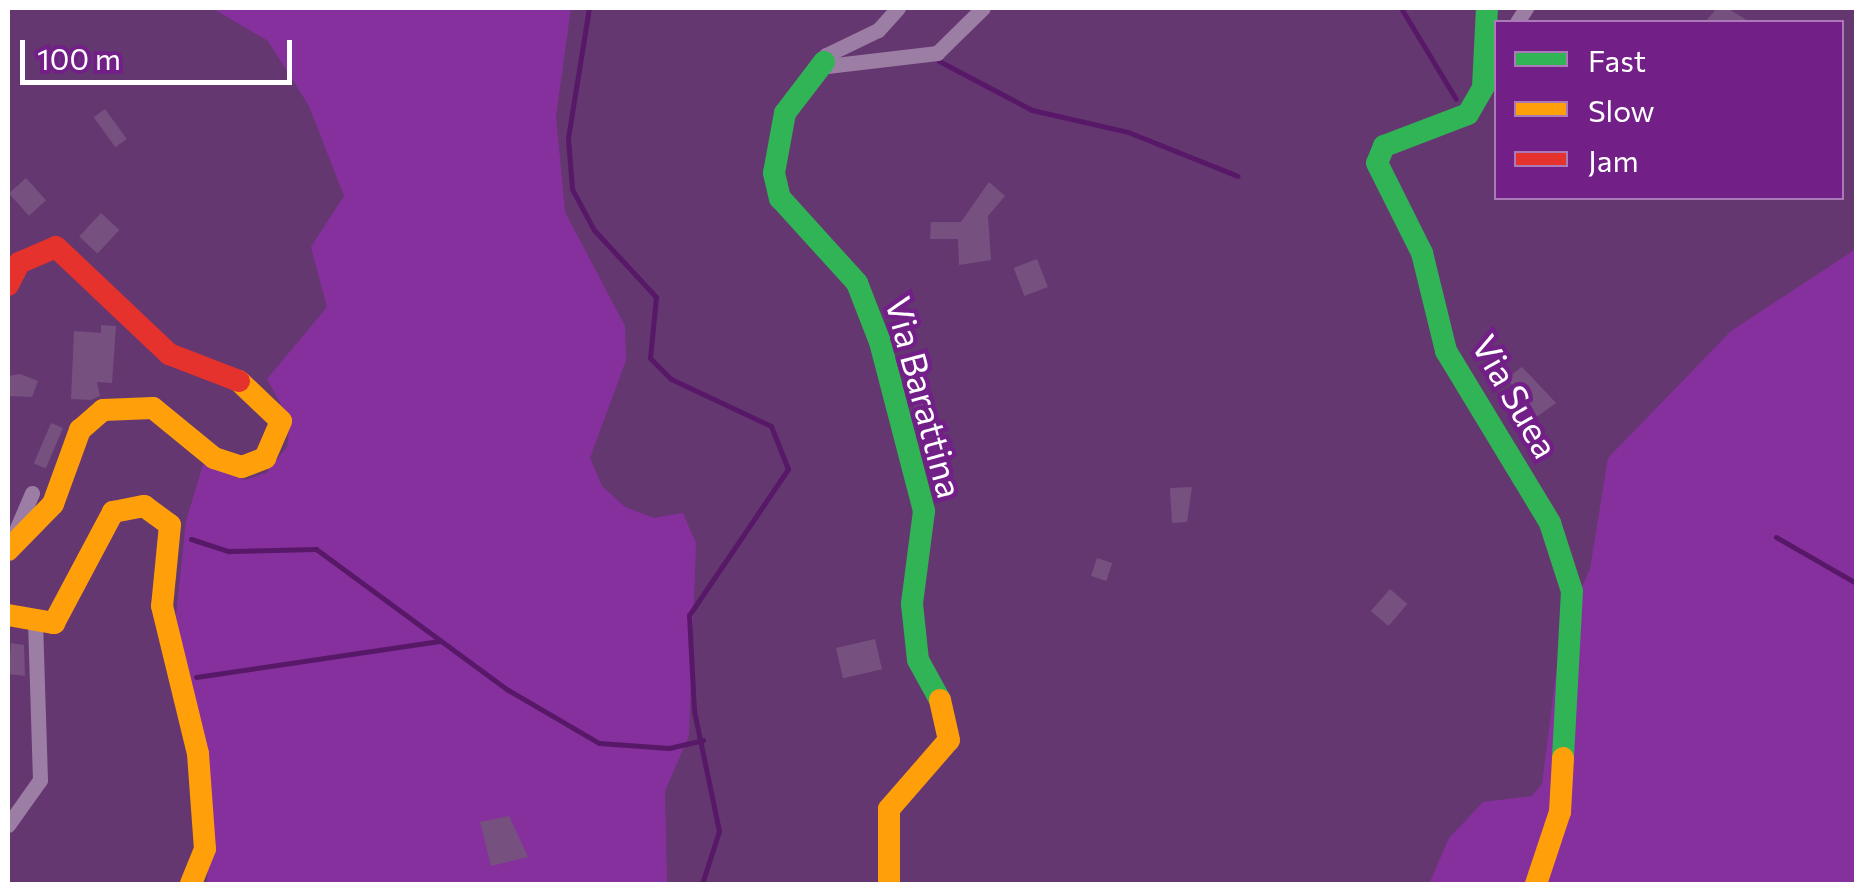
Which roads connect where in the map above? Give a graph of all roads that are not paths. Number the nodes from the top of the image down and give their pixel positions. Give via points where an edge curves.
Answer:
1 (898, 8) edge
2 (983, 8) edge
3 (1486, 8) edge
4 (824, 62) junction
5 (8, 285) edge
6 (32, 493) dead end
7 (8, 550) edge
8 (8, 615) edge
9 (36, 626) junction
10 (8, 825) edge
11 (191, 884) edge
12 (889, 884) edge
13 (1536, 884) edge

1 - 4 street
2 - 4 street via 956,40 920,59 834,69
3 - 13 street, Via Suea via 1483,88 1468,114 1384,146 1377,163 1422,253 1446,351 1550,523 1572,591 1560,812
4 - 12 street, Via Barattina via 785,113 774,173 780,198 857,283 880,342 924,511 912,604 918,660 951,720 948,740 888,809
5 - 7 street via 19,263 56,247 140,332 169,354 246,384 280,421 280,440 242,467 214,458 153,408 103,410 80,430 53,504
6 - 7 street
8 - 9 street
9 - 10 street via 40,780
9 - 11 street via 54,622 66,605 112,512 144,506 170,525 162,606 198,754 205,850

